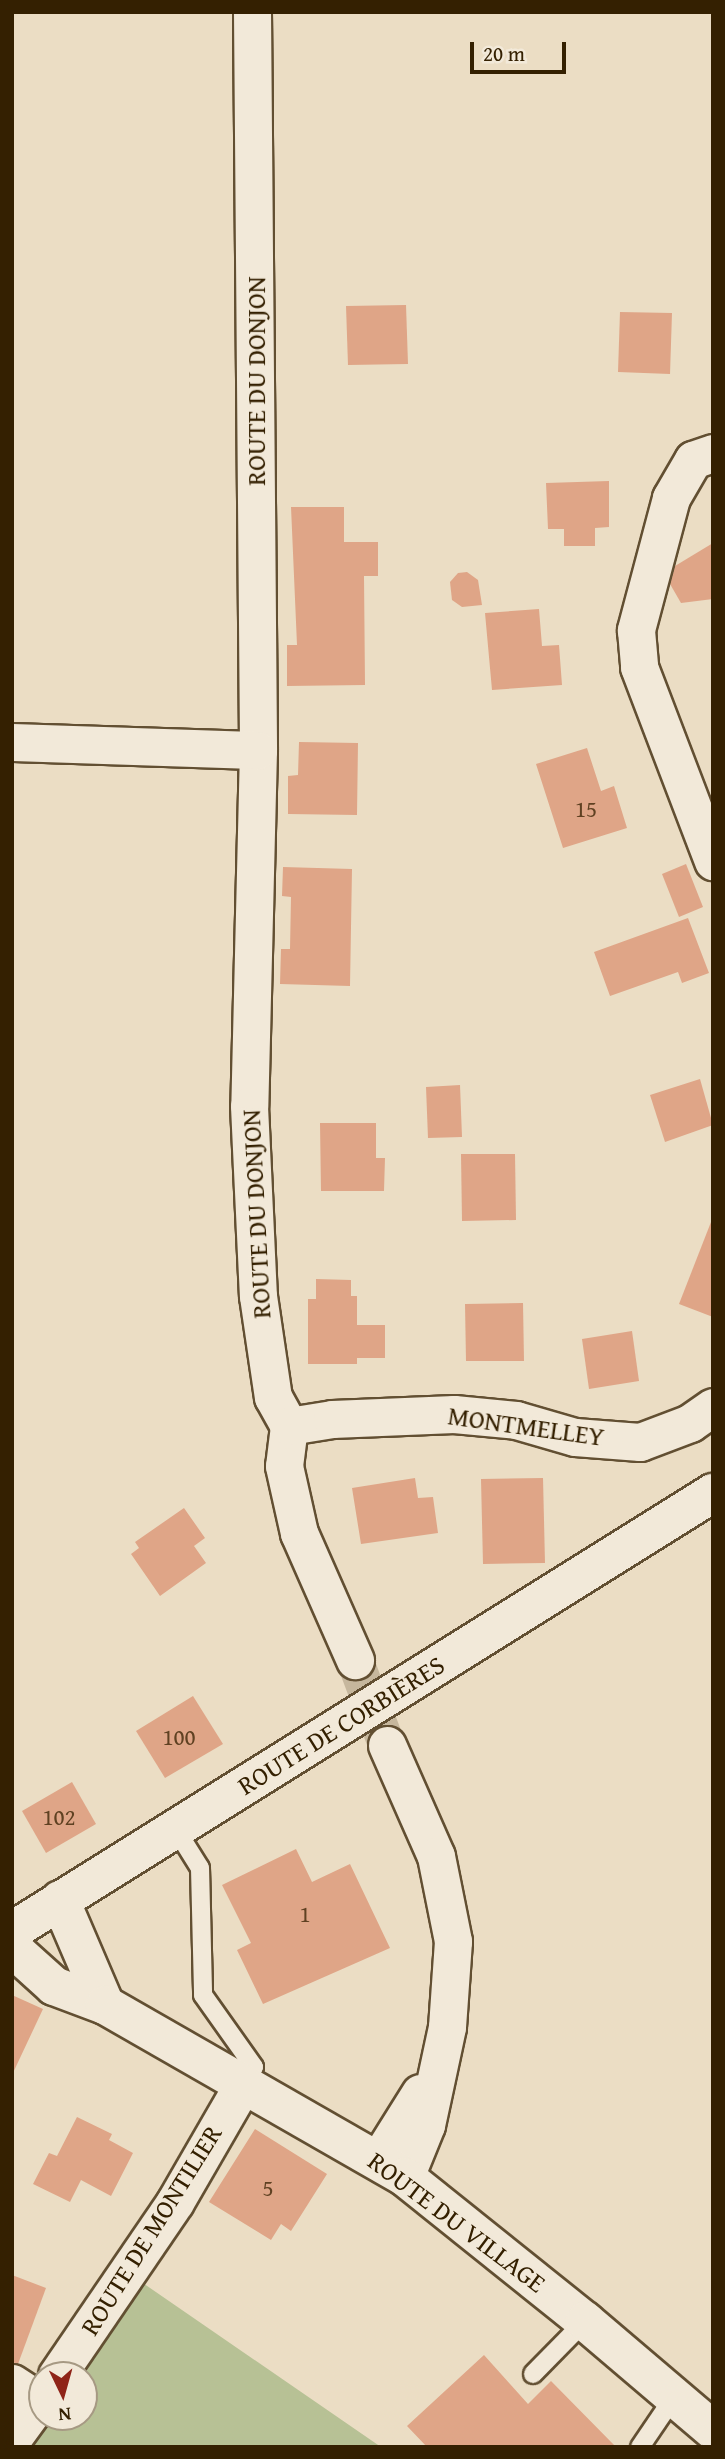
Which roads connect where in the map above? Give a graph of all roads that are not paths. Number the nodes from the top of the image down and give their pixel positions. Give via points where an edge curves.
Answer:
1 (252, 12) edge
2 (713, 453) edge
3 (12, 742) edge
4 (258, 750) junction
5 (713, 861) edge
6 (713, 1407) edge
7 (289, 1426) junction
8 (713, 1493) edge
9 (355, 1660) tunnel mouth
10 (387, 1745) tunnel mouth
11 (175, 1828) junction
12 (61, 1900) junction
13 (12, 1931) edge
14 (12, 1948) edge
15 (105, 2005) junction
16 (243, 2084) junction
17 (392, 2169) junction
18 (585, 2321) junction
19 (59, 2361) edge
20 (533, 2374) dead end
21 (674, 2397) junction
22 (28, 2408) edge
23 (713, 2430) edge
24 (12, 2439) edge
25 (640, 2447) edge

1 - 4 street, ROUTE DU DONJON
2 - 5 street via 693,460 671,498 636,630 639,667
3 - 4 street
4 - 7 street, ROUTE DU DONJON via 250,1106 258,1296 273,1397
6 - 7 street, MONTMELLEY via 690,1423 640,1442 575,1437 516,1420 454,1414 332,1419
7 - 9 street via 284,1466 299,1533
8 - 11 street, ROUTE DE CORBIÈRES
10 - 17 street via 429,1836 450,1912 453,1989 441,2052 402,2127
11 - 12 street, ROUTE DE CORBIÈRES
11 - 16 lane via 200,1868 203,1995 254,2067
12 - 13 street, ROUTE DE CORBIÈRES
12 - 15 street
14 - 15 street, ROUTE DU VILLAGE via 54,1986
15 - 16 street, ROUTE DU VILLAGE
16 - 17 street, ROUTE DU VILLAGE
16 - 19 street, ROUTE DE MONTILIER via 175,2202
17 - 18 street, ROUTE DU VILLAGE
18 - 20 lane
18 - 21 street, ROUTE DU VILLAGE
21 - 23 street, ROUTE DU VILLAGE
21 - 25 lane
22 - 24 street, ROUTE DE MONTILIER

